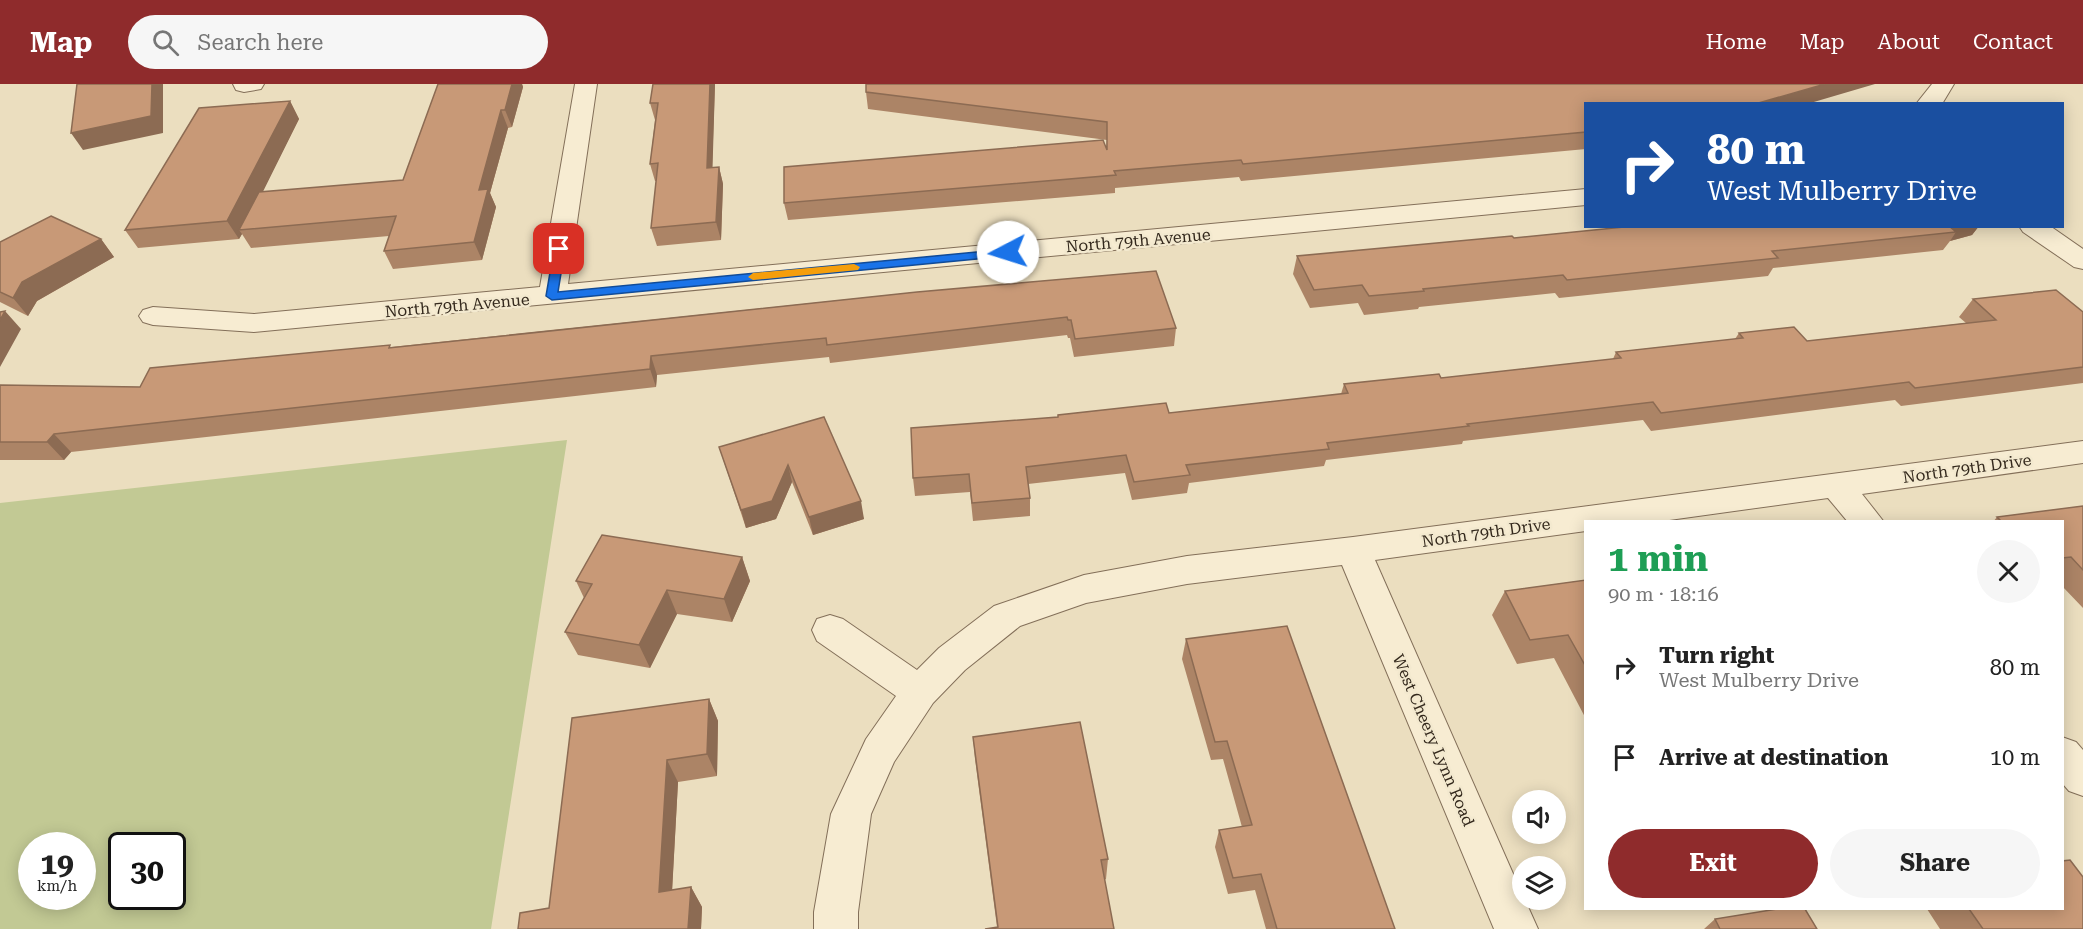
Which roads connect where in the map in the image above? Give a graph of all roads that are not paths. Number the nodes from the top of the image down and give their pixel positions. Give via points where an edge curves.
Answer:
1 (245, 84) edge
2 (253, 84) edge
3 (586, 84) edge
4 (1942, 84) edge
5 (1930, 102) edge
6 (1584, 197) edge
7 (2035, 228) edge
8 (2083, 261) edge
9 (552, 296) junction
10 (153, 316) dead end
11 (2083, 452) edge
12 (1836, 486) junction
13 (1865, 520) edge
14 (1353, 550) junction
15 (830, 630) dead end
16 (920, 692) junction
17 (2064, 756) edge
18 (2083, 778) edge
19 (836, 929) edge
20 (1516, 929) edge

1 - 2 street
3 - 9 street
4 - 5 street
6 - 9 street, North 79th Avenue
7 - 8 street
9 - 10 street, North 79th Avenue via 254,323
11 - 12 street, North 79th Drive
12 - 13 street
12 - 14 street, North 79th Drive
14 - 16 street, North 79th Drive via 1187,570 1084,589 1007,616 952,659
14 - 20 street, West Cheery Lynn Road
15 - 16 street
16 - 19 street, North 79th Drive via 880,751 851,814
17 - 18 street

